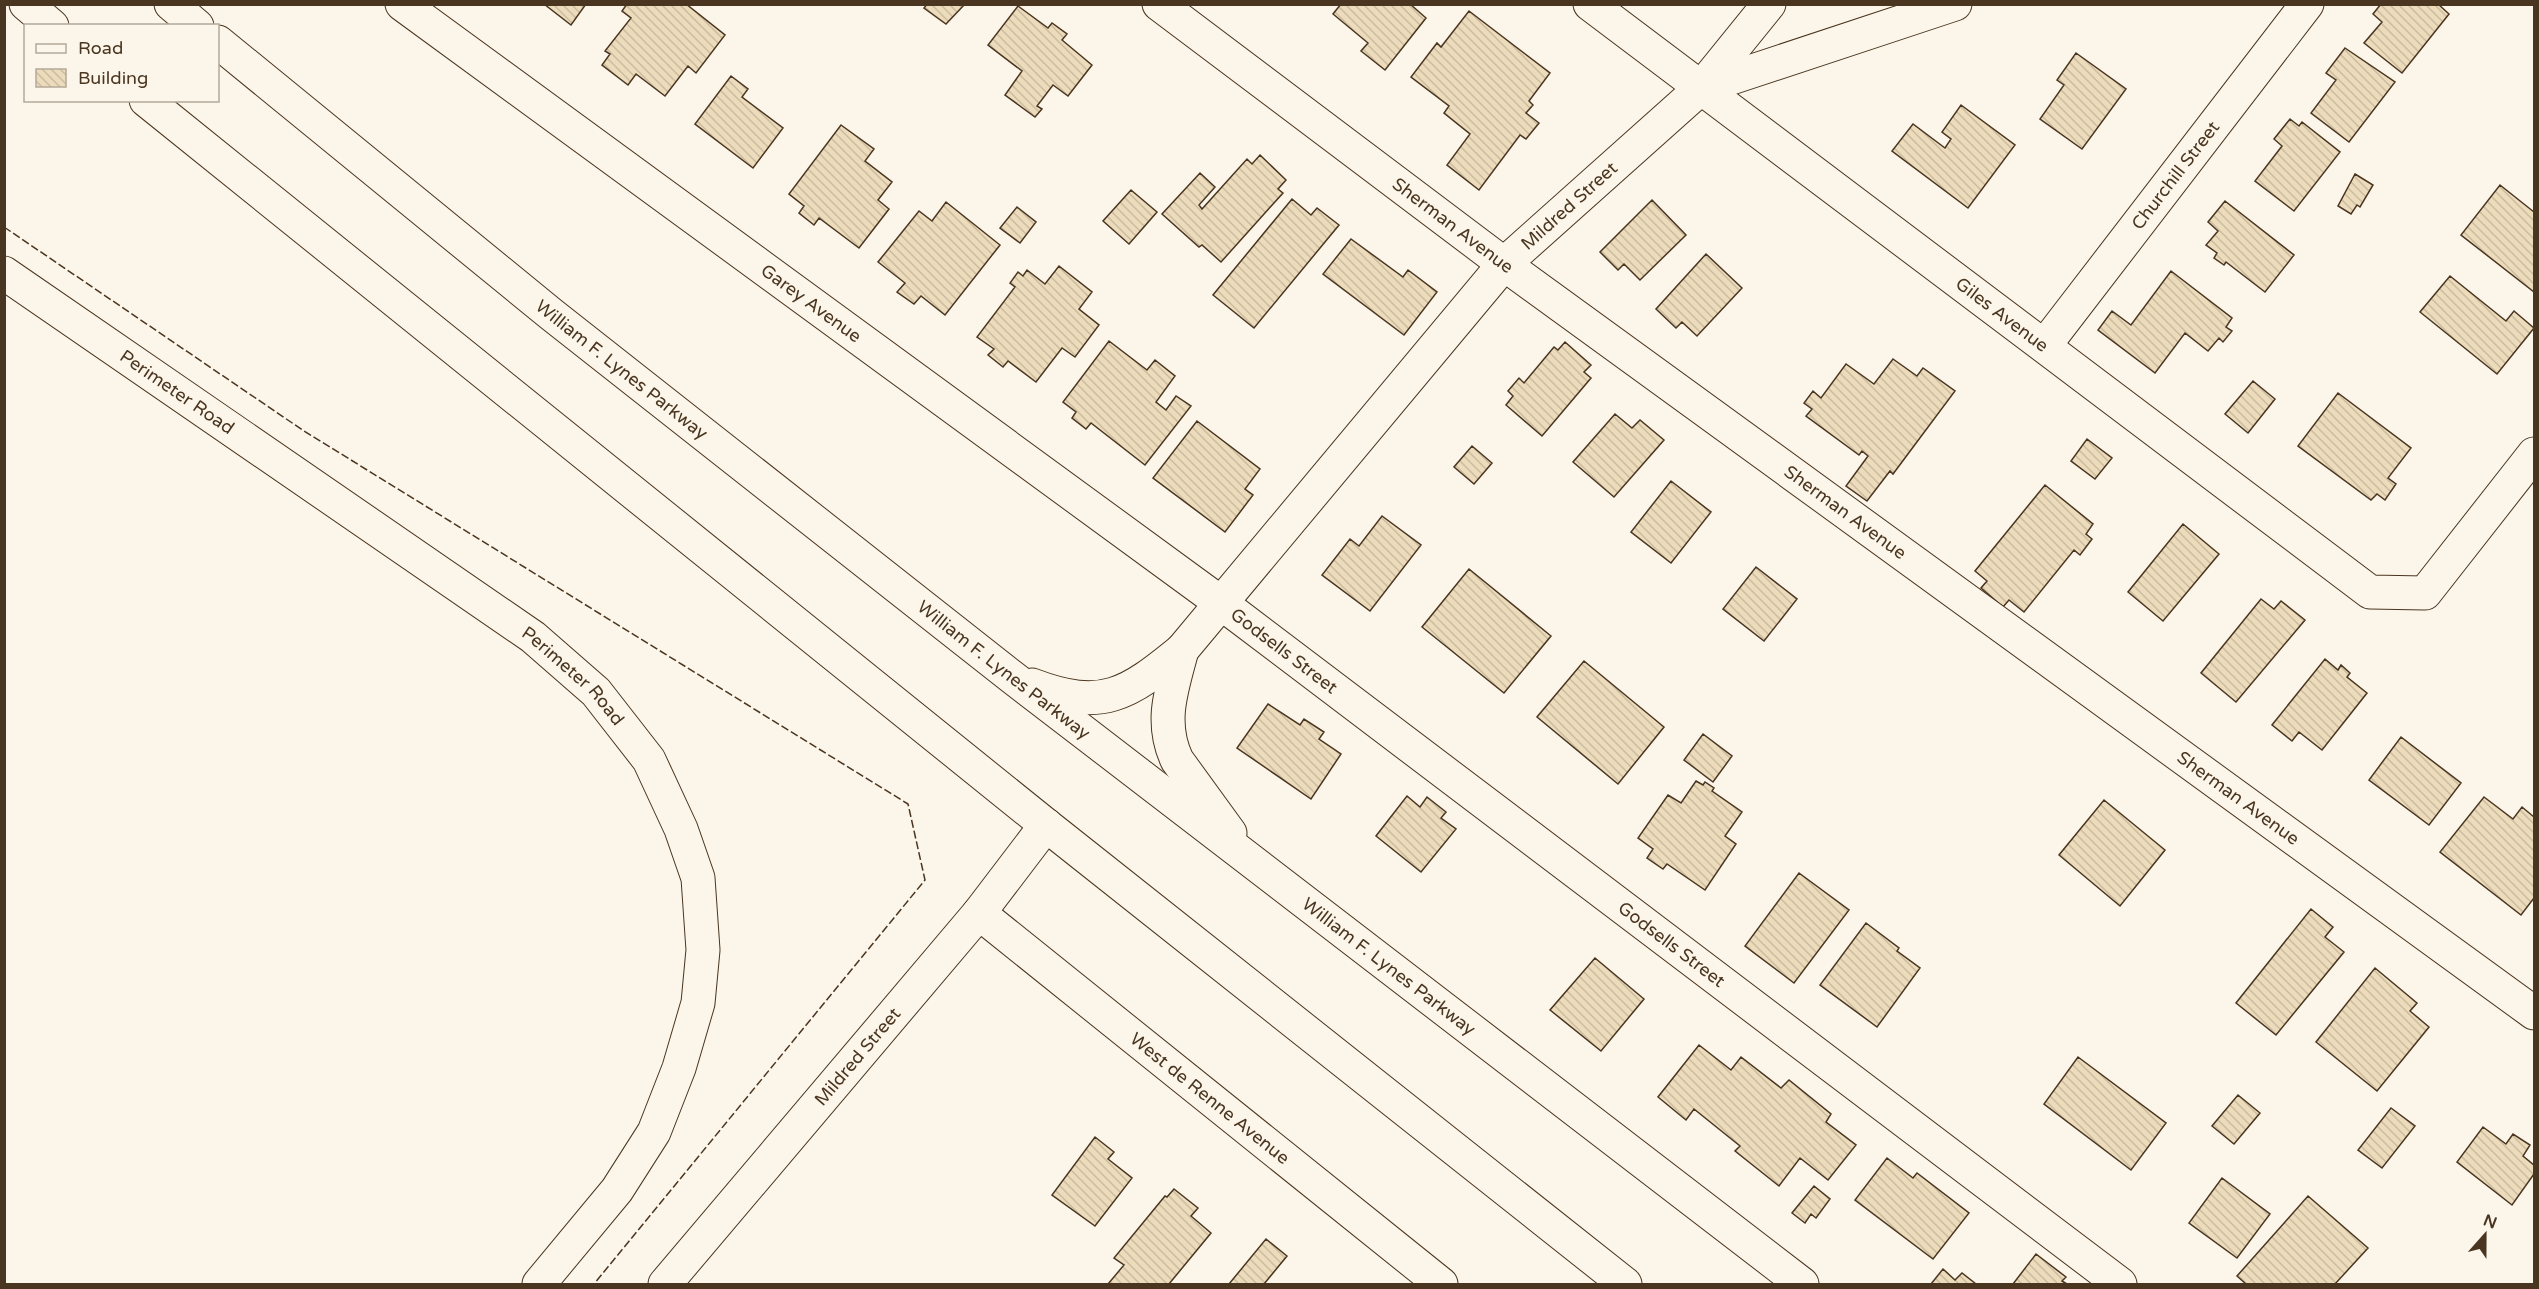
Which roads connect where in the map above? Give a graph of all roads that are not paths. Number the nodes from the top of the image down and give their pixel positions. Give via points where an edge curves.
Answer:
1 (26, 4) edge
2 (171, 4) edge
3 (402, 4) edge
4 (1159, 4) edge
5 (1590, 4) edge
6 (1769, 4) edge
7 (1955, 4) edge
8 (2307, 4) edge
9 (50, 24) edge
10 (195, 24) edge
11 (219, 43) edge
12 (1701, 88) junction
13 (148, 102) edge
14 (1504, 264) junction
15 (4, 273) edge
16 (2045, 345) junction
17 (2535, 454) edge
18 (1221, 603) junction
19 (1182, 650) junction
20 (1012, 677) junction
21 (1046, 825) junction
22 (1255, 865) junction
23 (978, 913) junction
24 (2535, 1013) edge
25 (539, 1284) edge
26 (665, 1284) edge
27 (1441, 1284) edge
28 (1625, 1284) edge
29 (1802, 1284) edge
30 (2120, 1284) edge

1 - 9 main road
2 - 10 main road
3 - 18 main road, Garey Avenue
4 - 14 main road, Sherman Avenue
5 - 12 main road, Giles Avenue
6 - 12 main road
7 - 12 main road, Mildred Street
8 - 16 main road, Churchill Street
11 - 20 main road, William F. Lynes Parkway via 551,314
12 - 14 main road, Mildred Street
12 - 16 main road, Giles Avenue
13 - 21 main road
14 - 18 main road, Mildred Street
14 - 24 main road, Sherman Avenue
15 - 25 main road, Perimeter Road via 533,638 596,692 649,760 681,829 698,878 703,950 698,1003 679,1068 654,1132 617,1190
16 - 17 main road, Giles Avenue via 2370,591 2425,593
18 - 19 main road, Mildred Street
18 - 30 main road, Godsells Street
19 - 20 main road via 1143,681 1110,696 1061,695
19 - 22 main road via 1167,712 1171,748
20 - 22 main road, William F. Lynes Parkway
21 - 23 main road, Mildred Street
21 - 28 main road
22 - 29 main road, William F. Lynes Parkway
23 - 26 main road, Mildred Street
23 - 27 main road, West de Renne Avenue

